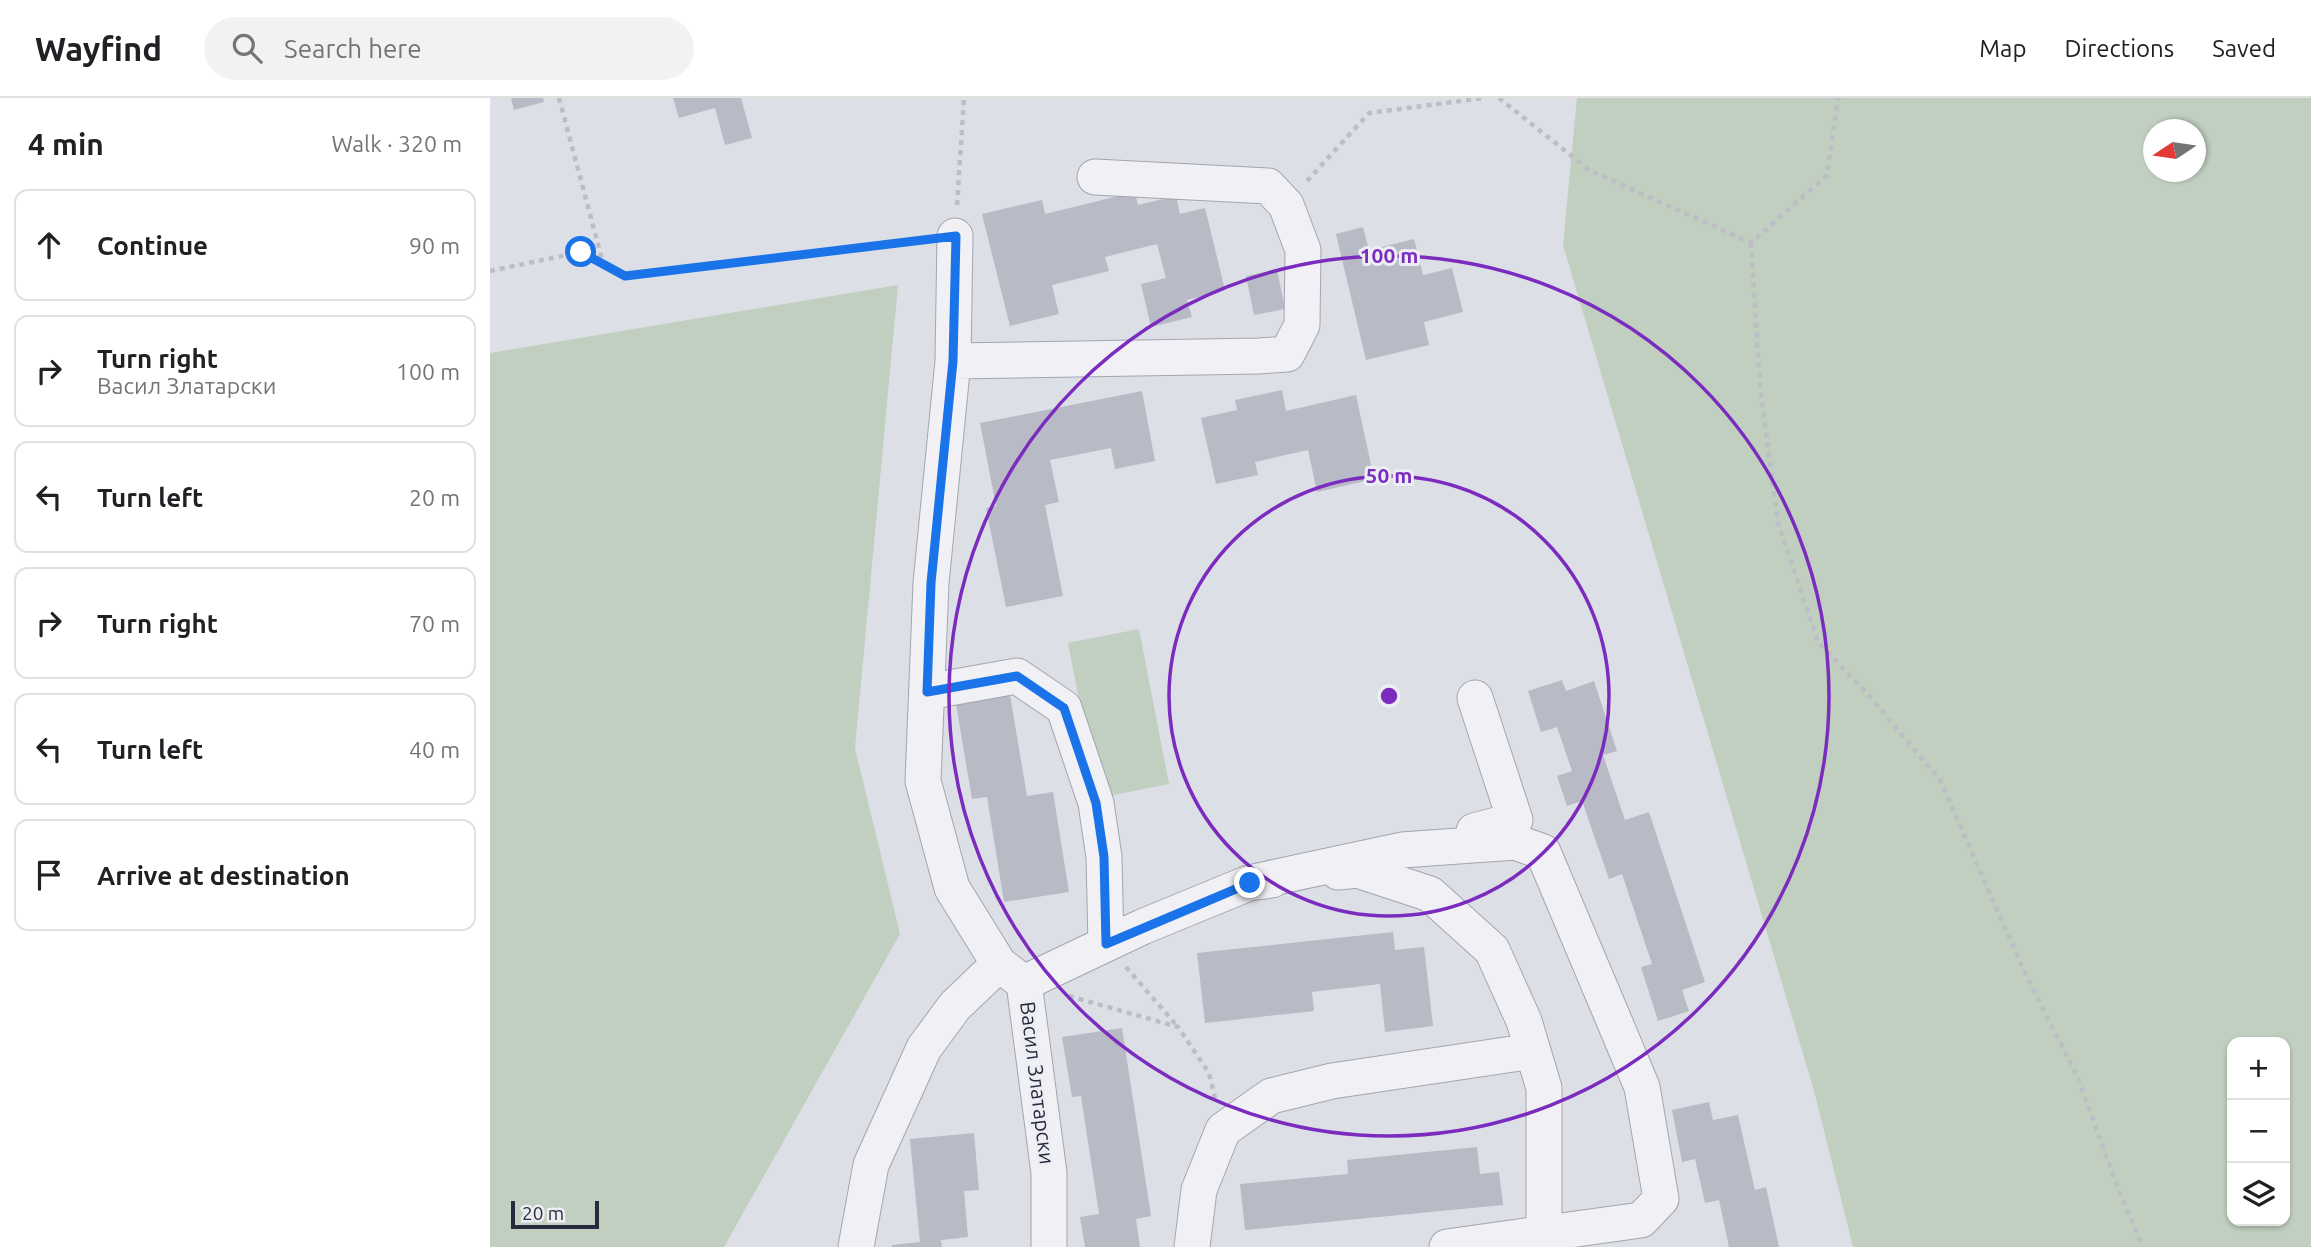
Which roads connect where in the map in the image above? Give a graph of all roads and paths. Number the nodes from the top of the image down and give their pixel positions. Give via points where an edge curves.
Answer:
1 (559, 98) edge
2 (964, 98) edge
3 (1484, 98) edge
4 (1499, 98) edge
5 (1838, 98) edge
6 (1095, 177) dead end
7 (1286, 205) junction
8 (956, 236) junction
9 (1751, 243) junction
10 (603, 264) junction
11 (490, 271) edge
12 (953, 361) junction
13 (927, 692) junction
14 (1475, 698) dead end
15 (1402, 849) junction
16 (1250, 883) junction
17 (1106, 944) junction
18 (1012, 974) junction
19 (1178, 1027) junction
20 (1533, 1051) junction
21 (1223, 1130) junction
22 (1544, 1240) edge
23 (856, 1247) edge
24 (1049, 1247) edge
25 (1192, 1247) edge
26 (1447, 1247) edge
27 (2143, 1247) edge

1 - 10 path
2 - 8 path
3 - 7 path via 1368,113
4 - 9 path via 1589,170
5 - 9 path via 1827,175
6 - 7 street via 1268,186
7 - 12 street via 1303,250 1303,325 1287,354
8 - 10 path via 625,276
8 - 12 street, Васил Златарски
9 - 27 path via 1760,387 1778,523 1818,642 1940,779 2025,973 2077,1076
10 - 11 path via 581,252
12 - 13 street, Васил Златарски via 931,583
13 - 17 street via 1017,676 1064,708 1096,803 1104,857
13 - 18 street, Васил Златарски via 923,781 948,875 952,888
14 - 15 street via 1515,820
15 - 16 street
15 - 22 street via 1515,842 1543,852 1642,1087 1661,1199 1641,1220
16 - 17 street
16 - 20 street via 1357,870 1430,894 1492,950
17 - 18 street
17 - 19 path
18 - 19 path
18 - 23 street via 955,1006 924,1048 871,1165
18 - 24 street, Васил Златарски via 1049,1172
19 - 21 path via 1209,1073
20 - 21 street via 1332,1081 1271,1096
20 - 22 street via 1544,1088
21 - 25 street via 1199,1191
22 - 26 street

